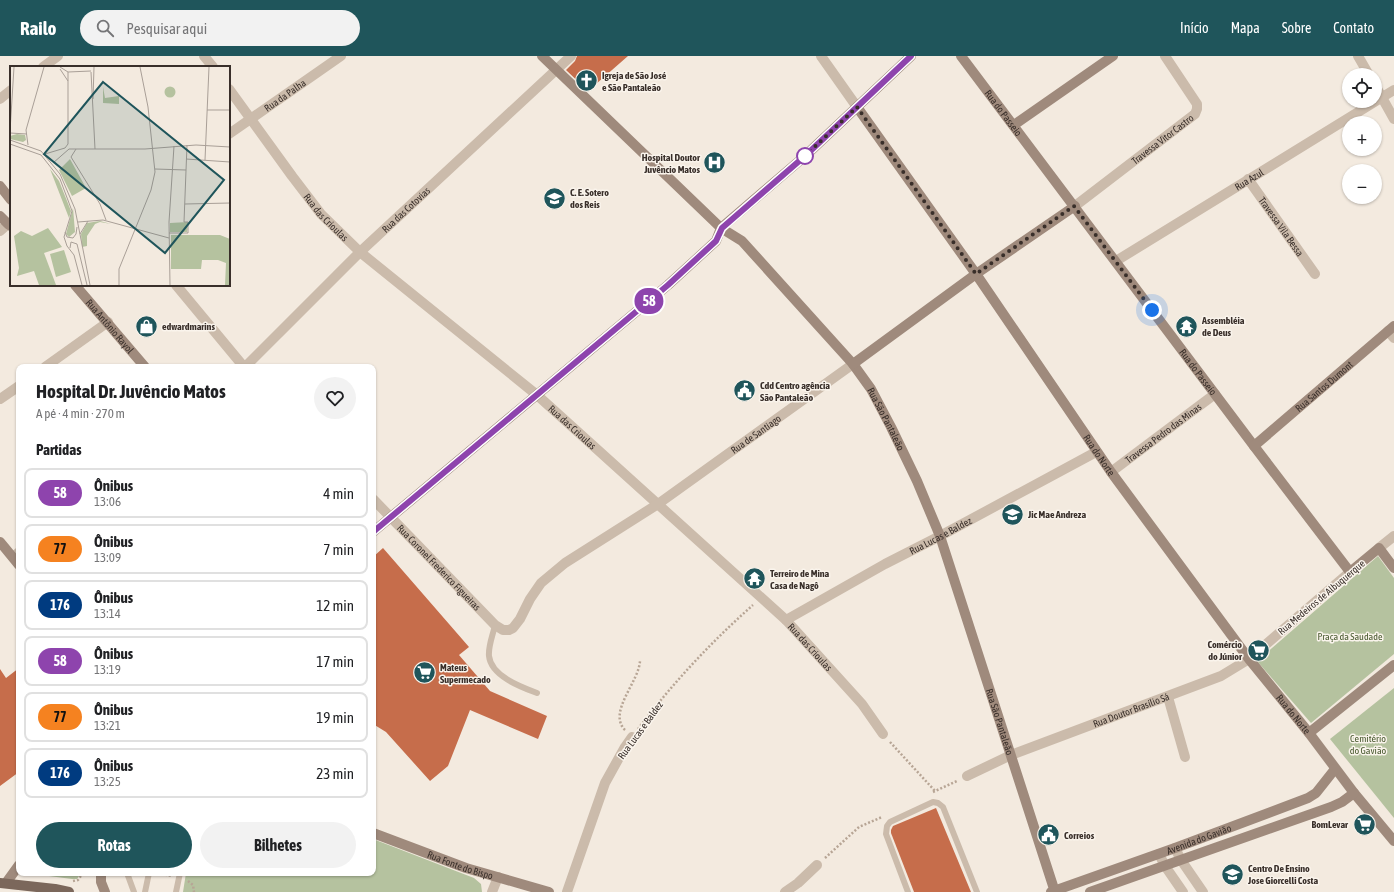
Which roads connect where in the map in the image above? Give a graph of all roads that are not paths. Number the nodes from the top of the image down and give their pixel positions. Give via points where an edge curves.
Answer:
1 (58, 56) edge
2 (204, 56) edge
3 (341, 56) edge
4 (542, 56) edge
5 (571, 56) edge
6 (821, 56) edge
7 (911, 56) edge
8 (962, 56) edge
9 (1113, 56) edge
10 (1165, 56) edge
11 (1358, 56) edge
12 (44, 66) edge
13 (211, 66) edge
14 (1365, 68) edge
15 (556, 70) junction
16 (230, 90) edge
17 (1394, 90) edge
18 (10, 91) edge
19 (1382, 97) joint
20 (0, 99) edge
21 (857, 107) junction
22 (1364, 108) edge
23 (251, 119) junction
24 (1394, 119) edge
25 (1014, 125) junction
26 (230, 133) edge
27 (1248, 179) junction
28 (0, 186) edge
29 (10, 199) edge
30 (1074, 206) junction
31 (0, 216) edge
32 (6, 227) edge
33 (722, 228) junction
34 (360, 252) junction
35 (1116, 261) junction
36 (976, 274) junction
37 (1315, 274) dead end
38 (76, 286) edge
39 (177, 286) edge
40 (108, 322) junction
41 (1392, 331) edge
42 (49, 364) edge
43 (143, 364) edge
44 (242, 364) edge
45 (247, 364) edge
46 (853, 364) junction
47 (16, 388) edge
48 (1215, 394) junction
49 (537, 395) junction
50 (0, 399) edge
51 (1254, 446) junction
52 (1096, 452) junction
53 (1111, 472) junction
54 (376, 502) edge
55 (658, 504) junction
56 (391, 518) junction
57 (376, 530) edge
58 (940, 536) junction
59 (1394, 536) edge
60 (0, 542) edge
61 (1379, 548) junction
62 (16, 557) edge
63 (1394, 568) edge
64 (1350, 572) junction
65 (786, 620) junction
66 (496, 625) junction
67 (508, 630) joint
68 (1249, 659) junction
69 (1394, 665) edge
70 (537, 693) dead end
71 (1168, 697) junction
72 (1309, 733) junction
73 (883, 734) road end
74 (632, 737) road end
75 (1011, 756) junction
76 (1185, 756) dead end
77 (1335, 769) junction
78 (967, 776) dead end
79 (1354, 794) junction
80 (1288, 806) junction
81 (1294, 821) junction
82 (376, 834) edge
83 (1394, 841) edge
84 (1175, 848) junction
85 (1159, 854) junction
86 (1181, 860) junction
87 (817, 865) dead end
88 (1165, 866) junction
89 (16, 868) edge
90 (101, 876) edge
91 (128, 876) edge
92 (148, 876) edge
93 (179, 876) edge
94 (498, 877) junction
95 (3, 883) edge
96 (1053, 891) edge
97 (69, 892) edge
98 (105, 892) edge
99 (134, 892) edge
100 (145, 892) edge
101 (176, 892) edge
102 (492, 892) edge
103 (550, 892) edge
104 (567, 892) edge
105 (786, 892) edge
106 (908, 892) edge
107 (977, 892) edge
108 (1090, 892) edge
109 (1183, 892) edge
110 (1203, 892) edge

1 - 12 street
2 - 13 street
3 - 23 street, Rua da Palha
4 - 15 street, Rua São Pantaleão
5 - 15 street, Rua das Cotovias
6 - 21 street, Rua do Norte
7 - 21 street
8 - 25 street, Rua do Passeio
9 - 25 street
10 - 30 street, Travessa Vitor Castro via 1197,104 1195,114
11 - 14 street
15 - 33 street, Rua São Pantaleão
15 - 34 street, Rua das Cotovias
16 - 23 street, Rua das Crioulas
17 - 19 street, Rua Azul
18 - 20 street
19 - 24 street
21 - 33 street
21 - 36 street, Rua do Norte
22 - 27 street, Rua Azul
23 - 26 street, Rua da Palha
23 - 34 street, Rua das Crioulas via 321,214
25 - 30 street, Rua do Passeio
27 - 35 street, Rua Azul
27 - 37 street, Travessa Vila Bessa
28 - 29 street
30 - 35 street, Rua do Passeio
30 - 36 street, Rua de Santiago
31 - 32 street
33 - 46 street, Rua São Pantaleão via 742,241
33 - 49 street via 716,241 684,270
34 - 45 street, Rua das Cotovias
34 - 49 street, Rua das Crioulas
35 - 48 street, Rua do Passeio
36 - 46 street, Rua de Santiago
36 - 52 street, Rua do Norte
38 - 40 street, Rua Antônio Rayol
39 - 44 street
40 - 42 street
40 - 43 street, Rua Antônio Rayol
41 - 51 street, Rua Santos Dumont
46 - 55 street, Rua de Santiago
46 - 58 street, Rua São Pantaleão via 891,427
47 - 50 street
48 - 51 street, Rua do Passeio
48 - 53 street, Travessa Pedro das Minas
49 - 55 street, Rua das Crioulas
49 - 56 street
51 - 64 street, Rua do Passeio
52 - 53 street, Rua do Norte
52 - 58 street, Rua Lucas e Baldez
53 - 68 street, Rua do Norte
54 - 56 street, Rua Coronel Frederico Figueiras
55 - 65 street, Rua das Crioulas
55 - 67 street, Rua de Santiago via 565,563 541,583 520,619
56 - 57 street
56 - 66 street, Rua Coronel Frederico Figueiras
58 - 65 street, Rua Lucas e Baldez
58 - 75 street, Rua São Pantaleão
59 - 61 street, Rua Medeiros de Albuquerque
60 - 62 street
61 - 63 street
61 - 64 street, Rua Medeiros de Albuquerque
64 - 68 street, Rua Medeiros de Albuquerque
65 - 73 street, Rua das Crioulas via 862,704
66 - 67 street, Rua Coronel Frederico Figueiras via 502,630
66 - 70 lane via 488,657 492,666 500,675 516,685
68 - 71 street, Rua Doutor Brasílio Sá via 1221,676
68 - 72 street, Rua do Norte
69 - 72 street
71 - 75 street, Rua Doutor Brasílio Sá
71 - 76 street
72 - 77 street, Rua do Norte
74 - 104 street, Rua Lucas e Baldez via 605,783
75 - 78 street
75 - 96 street, Rua São Pantaleão
77 - 79 street, Rua do Norte
77 - 80 street, Avenida do Gavião via 1316,792
79 - 81 street, Avenida do Gavião via 1331,808
79 - 83 street, Rua do Norte
80 - 81 street
80 - 84 street, Avenida do Gavião
81 - 86 street, Avenida do Gavião
82 - 94 street, Rua Fonte do Bispo via 466,868
84 - 85 street, Avenida do Gavião
84 - 86 street
85 - 88 street
85 - 96 street, Avenida do Gavião
86 - 88 street, Avenida do Gavião
86 - 110 street
87 - 105 street
88 - 108 street, Avenida do Gavião
88 - 109 street
89 - 95 street
90 - 98 street
91 - 99 lane
92 - 100 lane
93 - 101 lane
94 - 102 street
94 - 103 street, Rua Fonte do Bispo
95 - 97 main road
106 - 107 lane via 886,834 887,826 890,822 933,802 943,807

